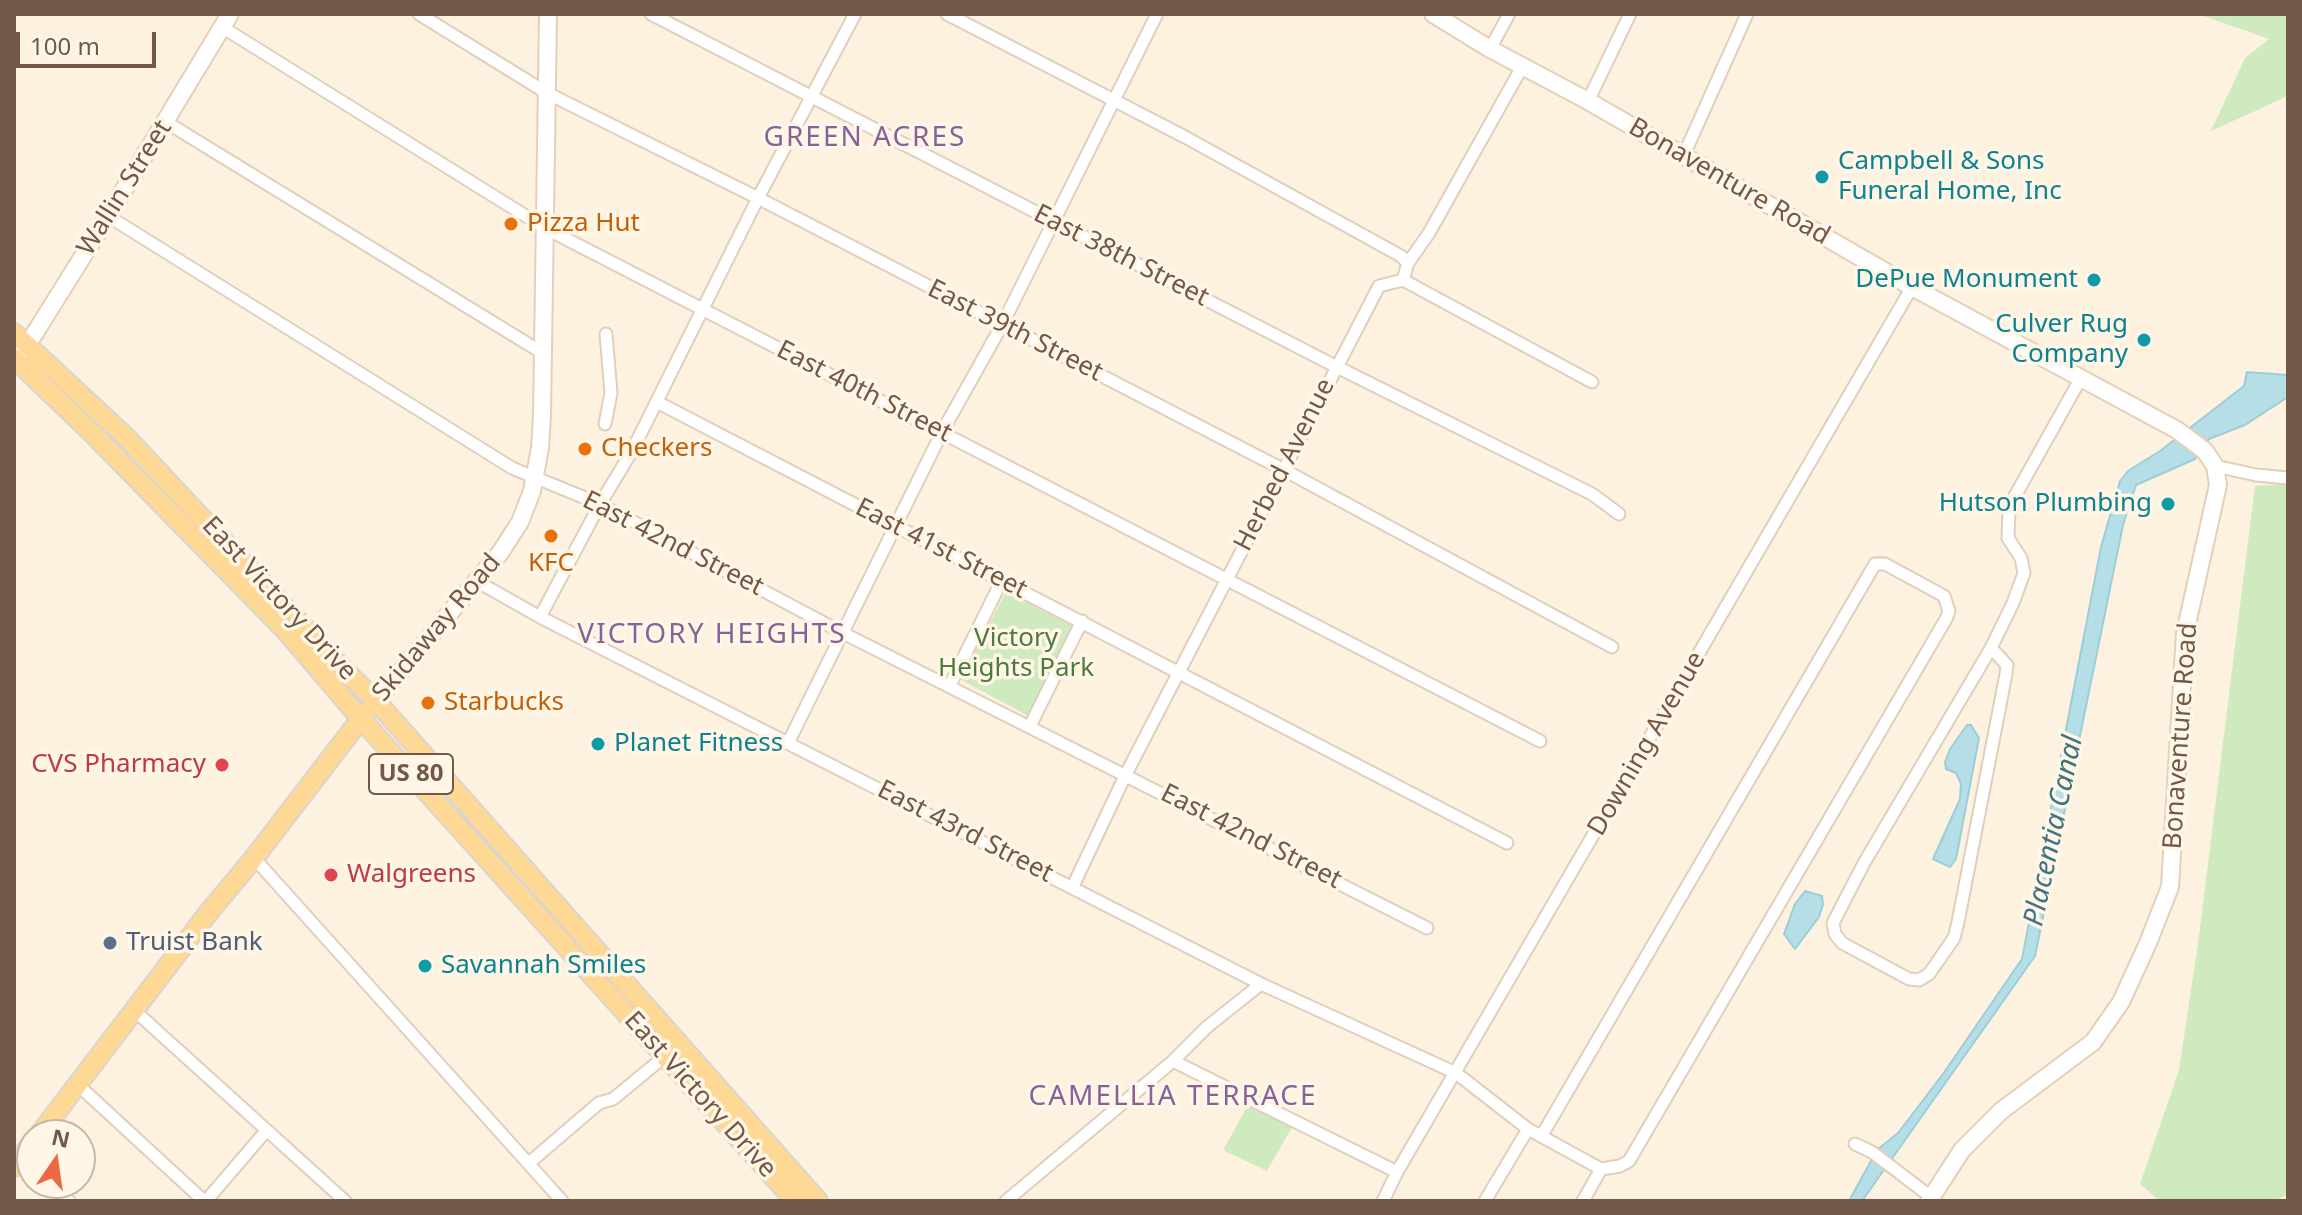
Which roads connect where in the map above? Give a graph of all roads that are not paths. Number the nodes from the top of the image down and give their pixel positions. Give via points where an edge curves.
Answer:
1 (419, 14) edge
2 (548, 14) edge
3 (651, 14) edge
4 (855, 14) edge
5 (947, 14) edge
6 (1157, 14) edge
7 (1433, 14) edge
8 (1509, 14) edge
9 (1630, 14) edge
10 (1747, 14) edge
11 (226, 21) edge
12 (1490, 49) junction
13 (1522, 67) junction
14 (547, 93) junction
15 (813, 97) junction
16 (1113, 100) junction
17 (1588, 101) junction
18 (166, 122) junction
19 (1683, 157) junction
20 (758, 198) junction
21 (108, 216) junction
22 (1053, 221) junction
23 (545, 228) junction
24 (1408, 263) junction
25 (1403, 280) junction
26 (1912, 287) junction
27 (702, 308) junction
28 (1002, 325) junction
29 (606, 334) dead end
30 (20, 338) edge
31 (541, 352) junction
32 (14, 358) edge
33 (1335, 366) junction
34 (2081, 378) junction
35 (1592, 382) dead end
36 (657, 402) junction
37 (605, 424) dead end
38 (942, 432) junction
39 (2215, 466) junction
40 (1284, 470) junction
41 (536, 476) junction
42 (2288, 478) edge
43 (600, 504) junction
44 (1619, 514) dead end
45 (897, 526) junction
46 (1227, 580) junction
47 (478, 582) junction
48 (1001, 582) junction
49 (540, 617) junction
50 (1082, 621) junction
51 (843, 633) junction
52 (1612, 647) dead end
53 (1991, 648) junction
54 (1178, 671) junction
55 (950, 685) junction
56 (376, 701) junction
57 (361, 719) junction
58 (1030, 726) junction
59 (1540, 741) dead end
60 (788, 743) junction
61 (1126, 774) junction
62 (1507, 843) dead end
63 (254, 858) junction
64 (1073, 886) junction
65 (1427, 928) dead end
66 (1261, 984) junction
67 (135, 1011) junction
68 (664, 1057) junction
69 (1173, 1061) junction
70 (1456, 1073) junction
71 (78, 1085) junction
72 (51, 1119) edge
73 (1528, 1129) junction
74 (266, 1131) junction
75 (1542, 1135) junction
76 (1855, 1144) dead end
77 (768, 1157) junction
78 (529, 1163) junction
79 (1601, 1169) junction
80 (1397, 1172) junction
81 (1930, 1199) edge
82 (205, 1201) edge
83 (345, 1201) edge
84 (562, 1201) edge
85 (795, 1201) edge
86 (818, 1201) edge
87 (1006, 1201) edge
88 (1383, 1201) edge
89 (1485, 1201) edge
90 (1583, 1201) edge

1 - 14 street, East 39th Street
2 - 14 street, Skidaway Road
3 - 15 street, East 38th Street
4 - 15 street
5 - 16 street
6 - 16 street
7 - 12 street, Bonaventure Road
8 - 12 street
9 - 17 street
10 - 19 street
11 - 18 street, Wallin Street
11 - 23 street, East 40th Street
12 - 13 street, Bonaventure Road
13 - 17 street, Bonaventure Road
13 - 24 street
14 - 20 street, East 39th Street
14 - 23 street, Skidaway Road
15 - 20 street
15 - 22 street, East 38th Street
16 - 22 street
16 - 24 street
17 - 19 street, Bonaventure Road
18 - 21 street, Wallin Street
18 - 31 street
19 - 26 street, Bonaventure Road
20 - 27 street
20 - 28 street, East 39th Street
21 - 30 street, Wallin Street
21 - 41 street, East 42nd Street via 492,456
22 - 28 street
22 - 33 street, East 38th Street
23 - 27 street, East 40th Street
23 - 31 street, Skidaway Road
24 - 25 street
25 - 33 street, Herbed Avenue via 1379,286
25 - 35 street
26 - 34 street, Bonaventure Road
26 - 70 street, Downing Avenue
27 - 36 street
27 - 38 street, East 40th Street
28 - 38 street
28 - 40 street, East 39th Street
29 - 37 street via 611,393
30 - 32 street, Wallin Street
30 - 56 main road, East Victory Drive / US 80 via 126,437
31 - 41 street, Skidaway Road
32 - 57 main road, East Victory Drive / US 80 via 287,632
33 - 40 street, Herbed Avenue
33 - 44 street, East 38th Street via 1592,494
34 - 39 street, Bonaventure Road via 2177,430 2205,451
34 - 53 street via 2009,511 2008,538 2024,573
36 - 43 street
36 - 45 street, East 41st Street
38 - 45 street
38 - 46 street, East 40th Street
39 - 42 street
39 - 81 street, Bonaventure Road via 2218,485 2185,633 2170,887 2121,1002 2093,1042 2001,1111 1962,1150
40 - 46 street, Herbed Avenue
40 - 52 street, East 39th Street
41 - 43 street, East 42nd Street
41 - 47 street, Skidaway Road via 520,522
43 - 49 street
43 - 51 street, East 42nd Street
45 - 48 street, East 41st Street
45 - 51 street
46 - 54 street, Herbed Avenue
46 - 59 street, East 40th Street
47 - 49 street, East 43rd Street
47 - 56 street, Skidaway Road
48 - 50 street, East 41st Street
48 - 55 street
49 - 60 street, East 43rd Street
50 - 54 street, East 41st Street
50 - 58 street
51 - 55 street, East 42nd Street
51 - 60 street
53 - 53 street via 2007,665 2006,674 1958,922 1954,938 1929,974 1909,979 1842,943 1833,923
54 - 61 street, Herbed Avenue
54 - 62 street, East 41st Street
55 - 58 street, East 42nd Street
56 - 57 main road, Skidaway Road
56 - 77 main road, East Victory Drive / US 80
57 - 63 main road, Skidaway Road
57 - 68 main road, East Victory Drive / US 80
58 - 61 street, East 42nd Street
60 - 64 street, East 43rd Street
61 - 64 street, Herbed Avenue
61 - 65 street, East 42nd Street
63 - 67 main road, Skidaway Road
63 - 78 street
64 - 66 street, East 43rd Street
66 - 69 street
66 - 70 street, East 43rd Street
67 - 71 main road, Skidaway Road
67 - 74 street
68 - 77 main road, East Victory Drive / US 80
68 - 78 street
69 - 80 street
69 - 87 street
70 - 73 street, East 43rd Street
70 - 80 street, Downing Avenue
71 - 72 main road, Skidaway Road
71 - 82 street
73 - 75 street, East 43rd Street
73 - 89 street
74 - 82 street
74 - 83 street
75 - 79 street, East 43rd Street
75 - 79 street via 1875,564 1920,582 1944,596 1946,619 1629,1161
76 - 81 street
77 - 85 main road, East Victory Drive / US 80
77 - 86 main road, East Victory Drive / US 80
78 - 84 street
79 - 90 street
80 - 88 street, Downing Avenue

